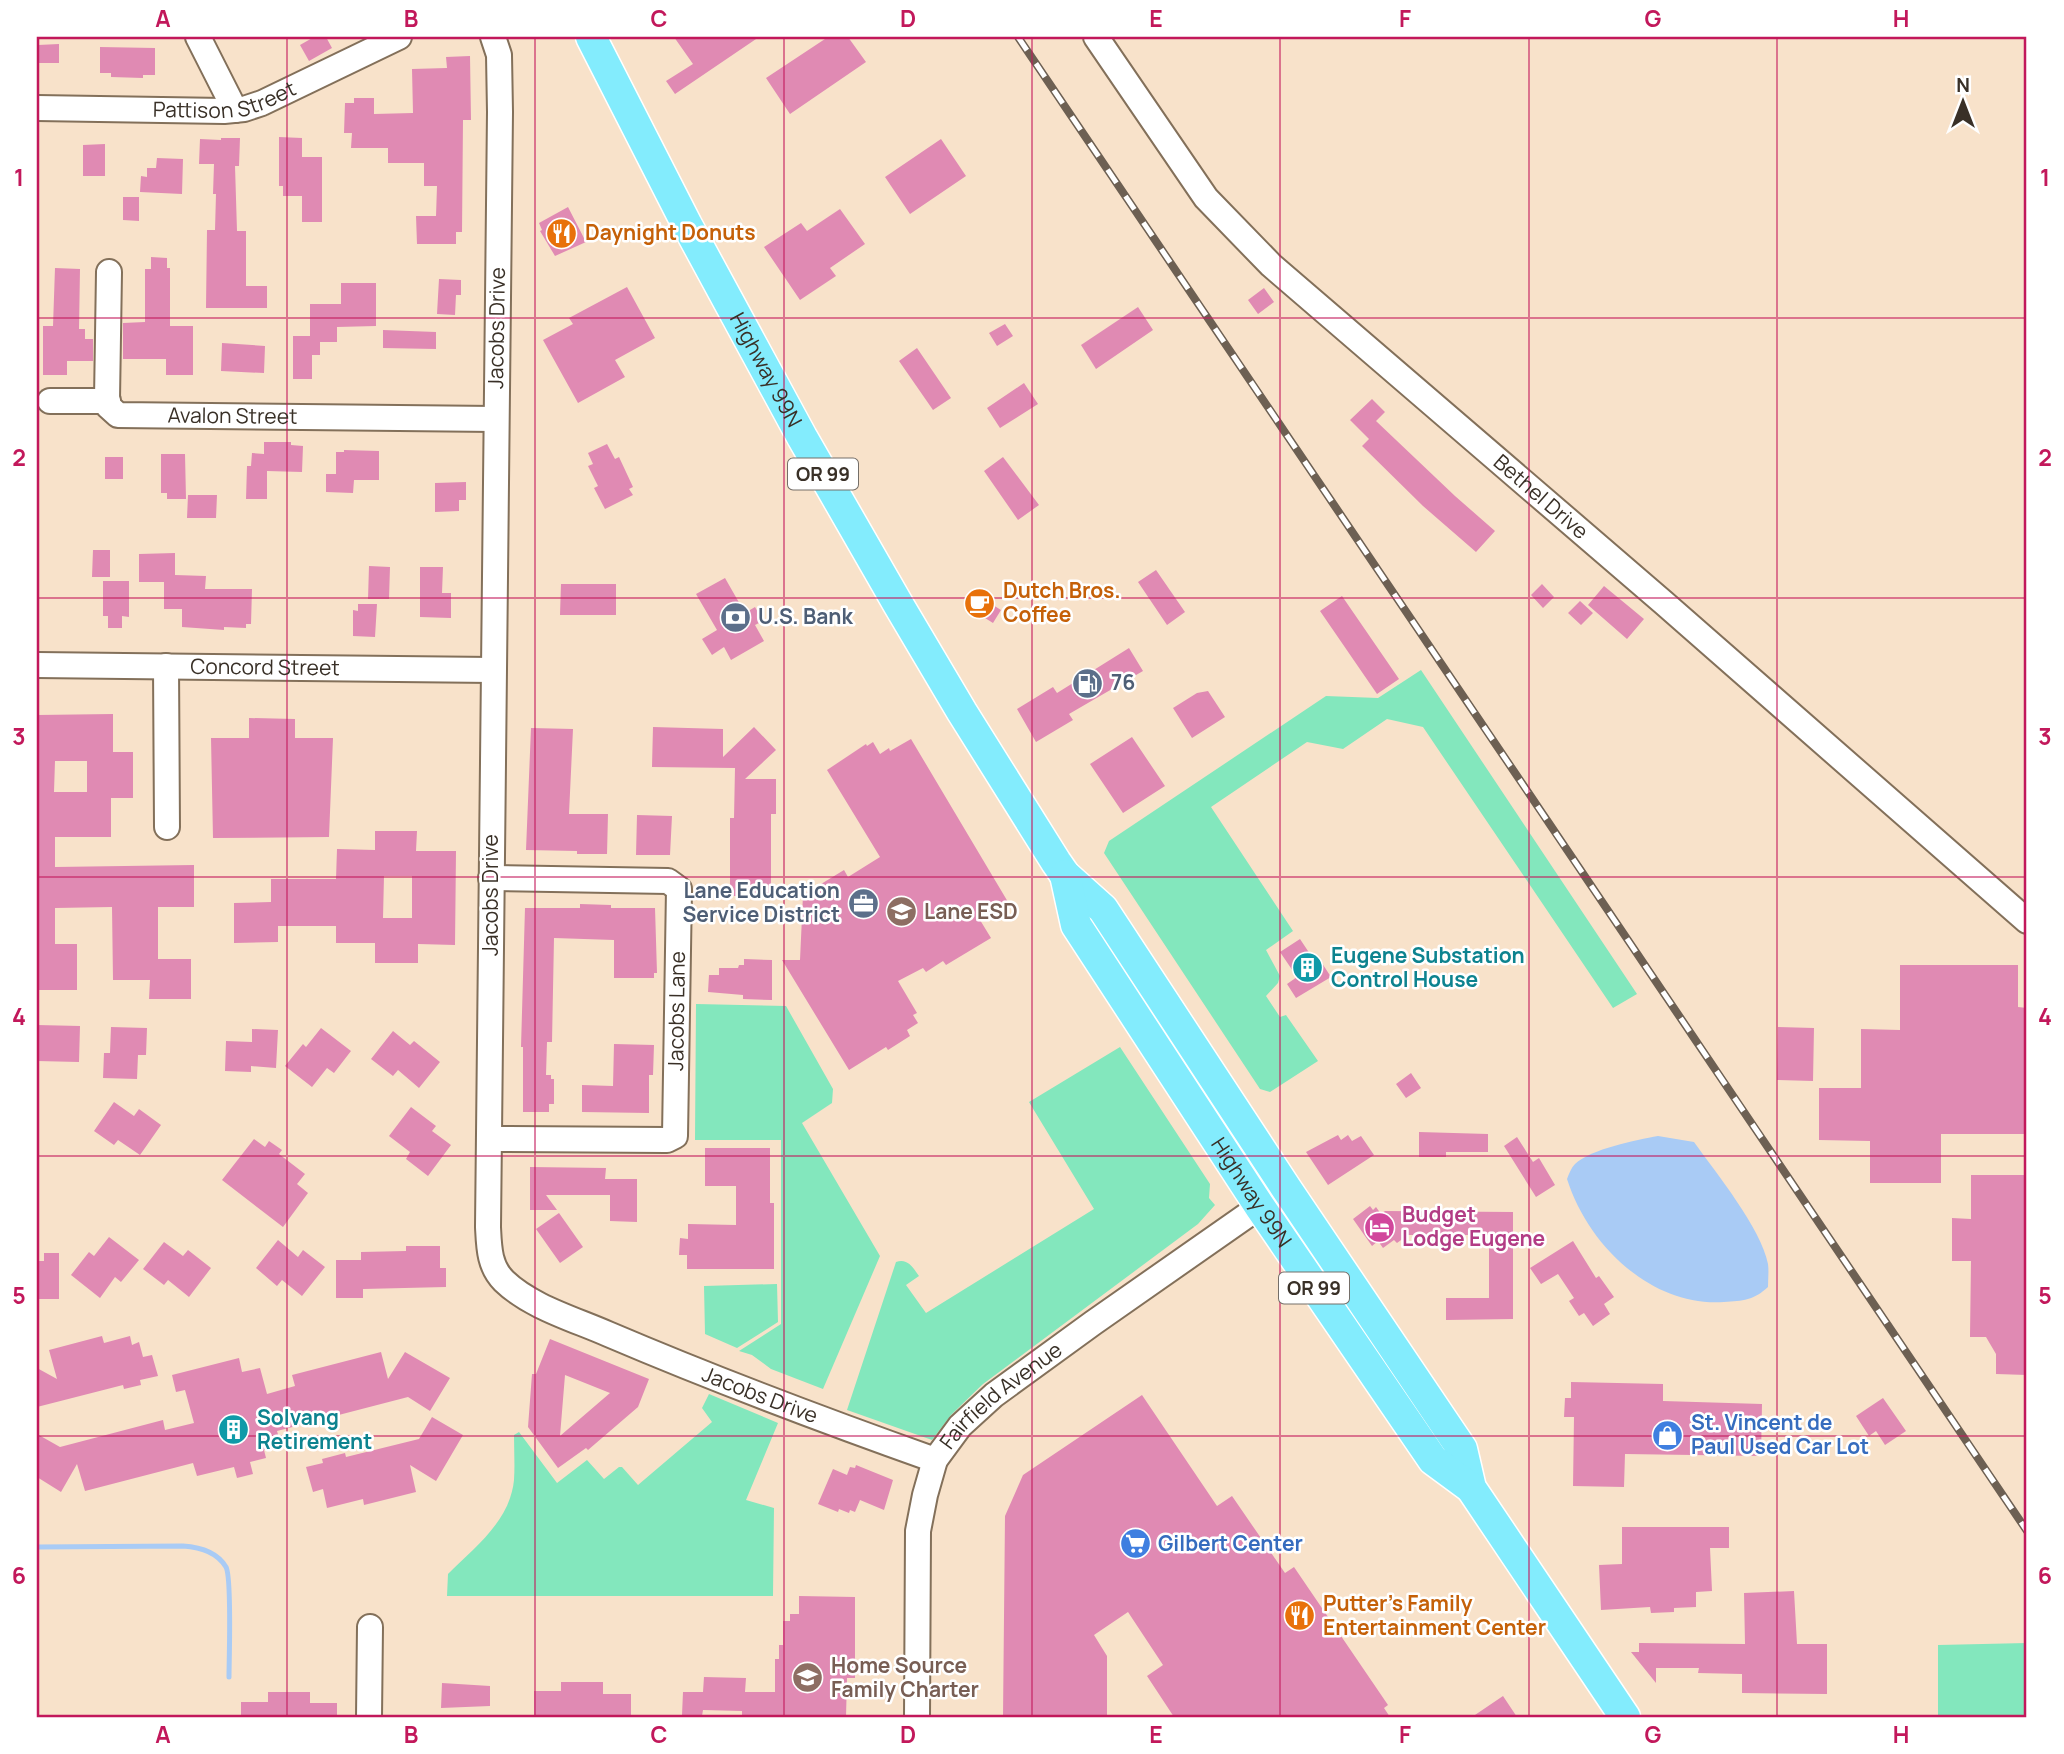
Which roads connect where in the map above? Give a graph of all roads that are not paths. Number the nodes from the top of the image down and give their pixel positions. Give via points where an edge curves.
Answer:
1 (198, 37) edge
2 (399, 37) edge
3 (494, 37) edge
4 (591, 37) edge
5 (1096, 37) edge
6 (37, 108) edge
7 (235, 110) junction
8 (109, 272) dead end
9 (50, 401) dead end
10 (107, 401) junction
11 (495, 419) junction
12 (37, 664) edge
13 (166, 666) junction
14 (493, 670) junction
15 (167, 827) dead end
16 (1065, 875) junction
17 (491, 878) junction
18 (2027, 921) edge
19 (489, 1139) junction
20 (1286, 1188) junction
21 (1260, 1207) junction
22 (935, 1460) junction
23 (1471, 1488) junction
24 (370, 1627) dead end
25 (369, 1717) edge
26 (917, 1717) edge
27 (1625, 1717) edge

1 - 7 street
2 - 7 street, Pattison Street via 262,103
3 - 11 street, Jacobs Drive via 499,55 500,112
4 - 16 main road, Highway 99N / OR 99 via 802,437 962,712
5 - 18 street, Bethel Drive via 1206,198 1271,265
6 - 7 street, Pattison Street
8 - 10 street
9 - 10 street
10 - 11 street, Avalon Street via 118,415
11 - 14 street, Jacobs Drive
12 - 13 street, Concord Street
13 - 14 street, Concord Street
13 - 15 street
14 - 17 street, Jacobs Drive
16 - 20 main road, Highway 99N / OR 99 via 1103,909
16 - 21 main road, Highway 99N / OR 99 via 1076,925
17 - 19 street, Jacobs Drive
17 - 19 street, Jacobs Lane via 668,881 679,888 679,926 675,1136 667,1140
19 - 22 street, Jacobs Drive via 490,1255 494,1269 513,1289 691,1369
20 - 21 street, Fairfield Avenue
20 - 23 main road, Highway 99N / OR 99 via 1462,1449
21 - 22 street, Fairfield Avenue via 994,1395 960,1426
21 - 23 main road, Highway 99N / OR 99 via 1433,1460
22 - 26 street, Fairfield Avenue via 918,1531
23 - 27 main road, Highway 99N / OR 99
24 - 25 street

